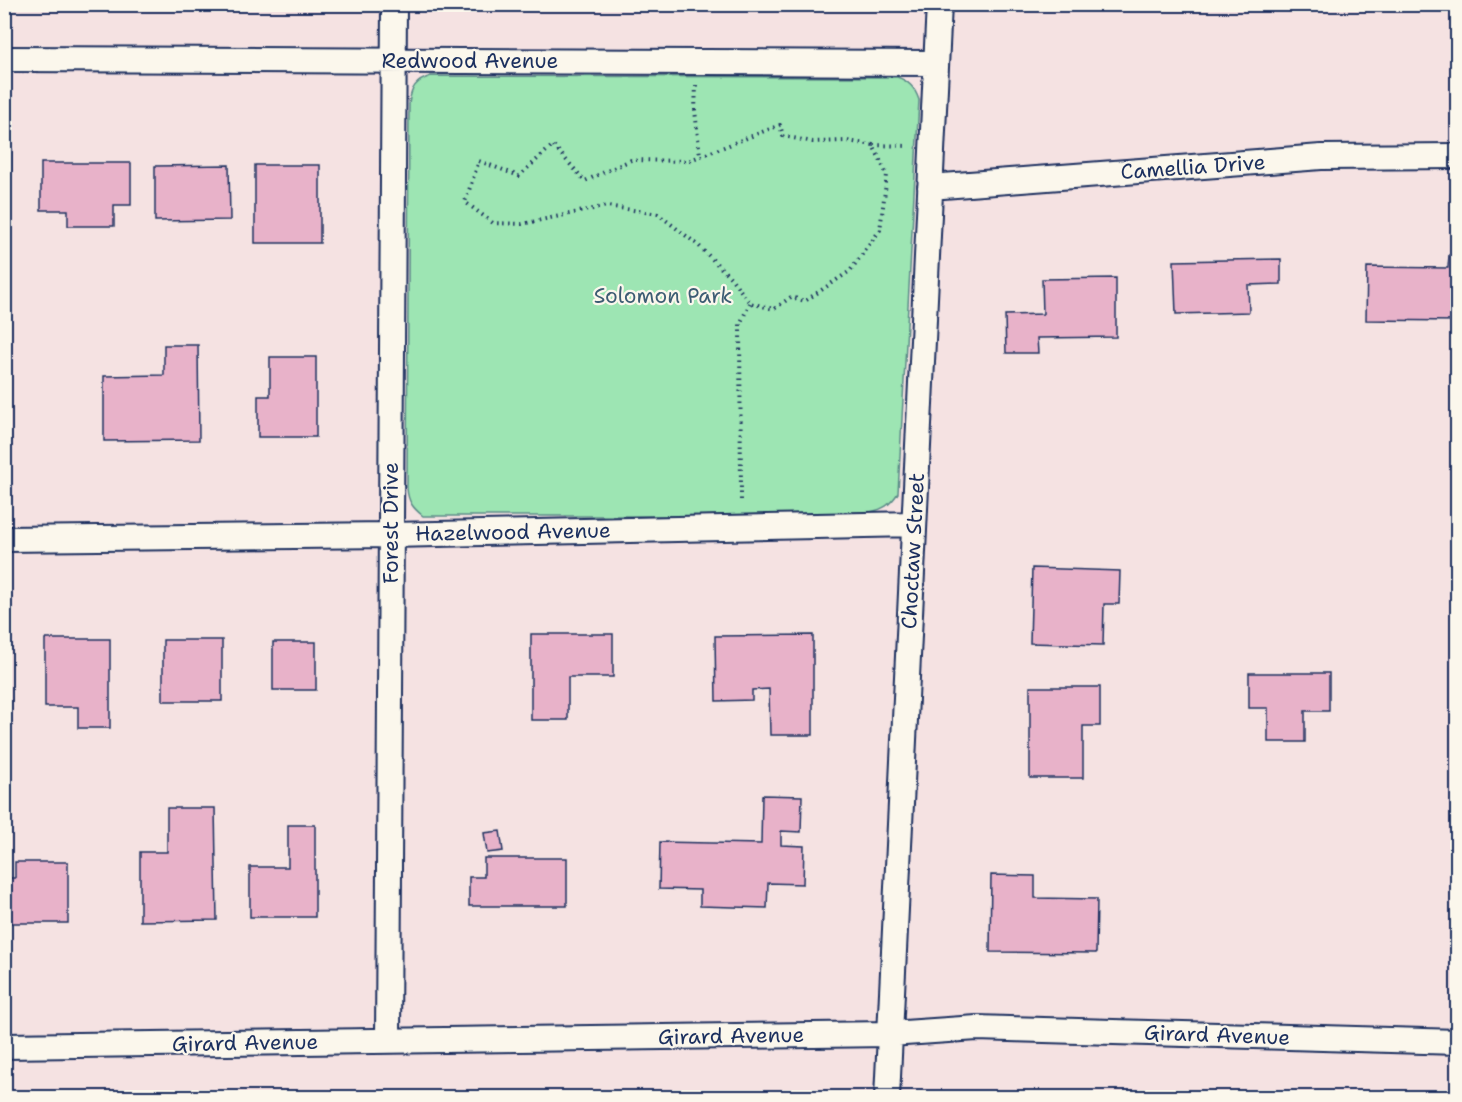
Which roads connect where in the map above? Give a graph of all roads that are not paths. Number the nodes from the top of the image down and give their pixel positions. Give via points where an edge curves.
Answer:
1 (394, 4) edge
2 (939, 4) edge
3 (4, 59) edge
4 (393, 60) junction
5 (936, 63) junction
6 (1458, 156) edge
7 (930, 187) junction
8 (914, 524) junction
9 (391, 535) junction
10 (4, 539) edge
11 (890, 1034) junction
12 (388, 1041) junction
13 (1458, 1042) edge
14 (4, 1046) edge
15 (887, 1098) edge

1 - 4 street, Forest Drive
2 - 5 street, Choctaw Street
3 - 4 street, Redwood Avenue
4 - 5 street, Redwood Avenue
4 - 9 street, Forest Drive
5 - 7 street, Choctaw Street
6 - 7 street, Camellia Drive via 1321,157
7 - 8 street, Choctaw Street
8 - 9 street, Hazelwood Avenue
8 - 11 street, Choctaw Street
9 - 10 street, Hazelwood Avenue
9 - 12 street, Forest Drive
11 - 12 street, Girard Avenue
11 - 13 street, Girard Avenue via 977,1028
11 - 15 street, Choctaw Street
12 - 14 street, Girard Avenue

